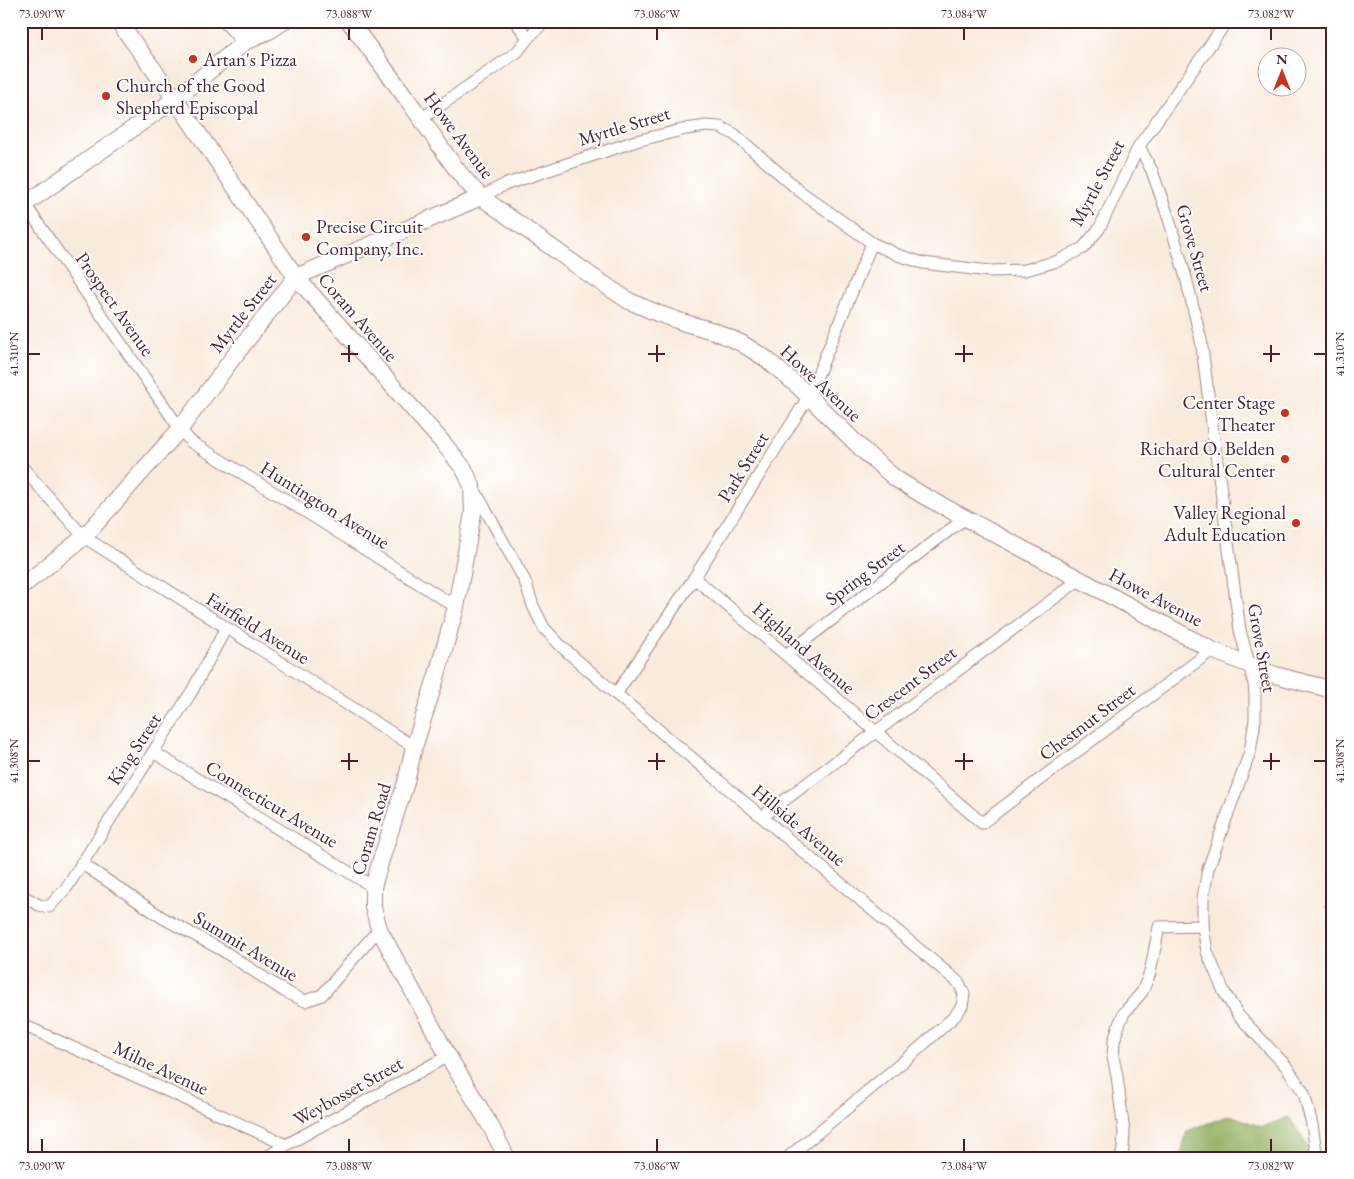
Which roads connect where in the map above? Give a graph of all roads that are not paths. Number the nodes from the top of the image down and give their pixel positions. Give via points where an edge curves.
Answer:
1 (118, 21) edge
2 (230, 21) edge
3 (284, 21) edge
4 (350, 21) edge
5 (515, 21) edge
6 (545, 21) edge
7 (1227, 21) edge
8 (254, 26) edge
9 (528, 38) junction
10 (174, 99) junction
11 (421, 119) junction
12 (1139, 146) junction
13 (481, 197) junction
14 (22, 203) edge
15 (872, 243) junction
16 (296, 277) junction
17 (809, 396) junction
18 (180, 429) junction
19 (21, 466) edge
20 (472, 486) junction
21 (964, 519) junction
22 (84, 538) junction
23 (694, 578) junction
24 (1080, 579) junction
25 (21, 587) edge
26 (456, 607) junction
27 (226, 628) junction
28 (1212, 650) junction
29 (787, 654) junction
30 (1248, 663) junction
31 (1333, 690) edge
32 (616, 694) junction
33 (875, 732) junction
34 (414, 747) junction
35 (153, 752) junction
36 (762, 817) junction
37 (982, 823) joint
38 (81, 863) junction
39 (373, 887) junction
40 (21, 895) edge
41 (1203, 926) junction
42 (378, 929) junction
43 (21, 1024) edge
44 (448, 1056) junction
45 (286, 1145) junction
46 (265, 1158) edge
47 (507, 1158) edge
48 (787, 1158) edge
49 (1121, 1158) edge
50 (1317, 1158) edge

1 - 10 street, Coram Avenue
2 - 8 highway via 242,34
3 - 8 street via 261,35
4 - 11 street, Howe Avenue
5 - 9 street
6 - 9 street
7 - 12 street, Myrtle Street
8 - 10 street
9 - 11 street via 518,52
10 - 14 street
10 - 16 street, Coram Avenue
11 - 13 street, Howe Avenue via 466,183
12 - 15 street, Myrtle Street via 1099,229 1083,248 1058,261 1025,270 990,271 923,263
12 - 30 street, Grove Street via 1152,171 1169,219 1201,340 1240,630
13 - 15 street, Myrtle Street via 504,185 636,141 686,129 720,127 734,134 801,192
13 - 16 street, Myrtle Street
13 - 17 street, Howe Avenue via 629,301 741,343 765,358
14 - 18 street, Prospect Avenue
15 - 17 street, Park Street
16 - 18 street, Myrtle Street
16 - 20 street, Coram Avenue via 444,444 464,469
17 - 21 street, Howe Avenue via 866,454 896,479
17 - 23 street, Park Street
18 - 22 street, Myrtle Street
18 - 26 street, Huntington Avenue via 191,442
19 - 22 street, Fairfield Avenue
20 - 26 street, Coram Road via 473,513
20 - 32 street, Hillside Avenue via 525,582 544,628
21 - 24 street, Howe Avenue
21 - 29 street, Spring Street
22 - 25 street, Myrtle Street
22 - 27 street, Fairfield Avenue
23 - 29 street, Highland Avenue
23 - 32 street, Park Street
24 - 28 street, Howe Avenue
24 - 33 street, Crescent Street
26 - 34 street, Coram Road
27 - 34 street, Fairfield Avenue
27 - 35 street, King Street via 192,691
28 - 30 street, Howe Avenue
28 - 37 street, Chestnut Street
29 - 33 street, Highland Avenue
30 - 31 street, Howe Avenue via 1276,675
30 - 41 street, Grove Street via 1255,695 1250,752 1208,869
32 - 36 street, Hillside Avenue
33 - 36 street, Crescent Street
33 - 37 street, Highland Avenue
34 - 39 street, Coram Road
35 - 38 street, King Street
35 - 39 street, Connecticut Avenue
36 - 48 street, Hillside Avenue via 959,983 964,994 962,1006 955,1016
38 - 40 street, King Street via 49,907
38 - 42 street, Summit Avenue via 164,918 305,1001 322,995
39 - 42 street, Coram Road
41 - 49 street via 1159,927 1150,973 1142,992 1124,1013 1118,1027 1113,1057 1124,1133
41 - 50 street, Grove Street via 1207,952 1224,992 1238,1015 1286,1066 1304,1093
42 - 44 street, Coram Road
43 - 45 street, Milne Avenue
44 - 45 street, Weybosset Street
44 - 47 street, Coram Road
45 - 46 street, Weybosset Street

